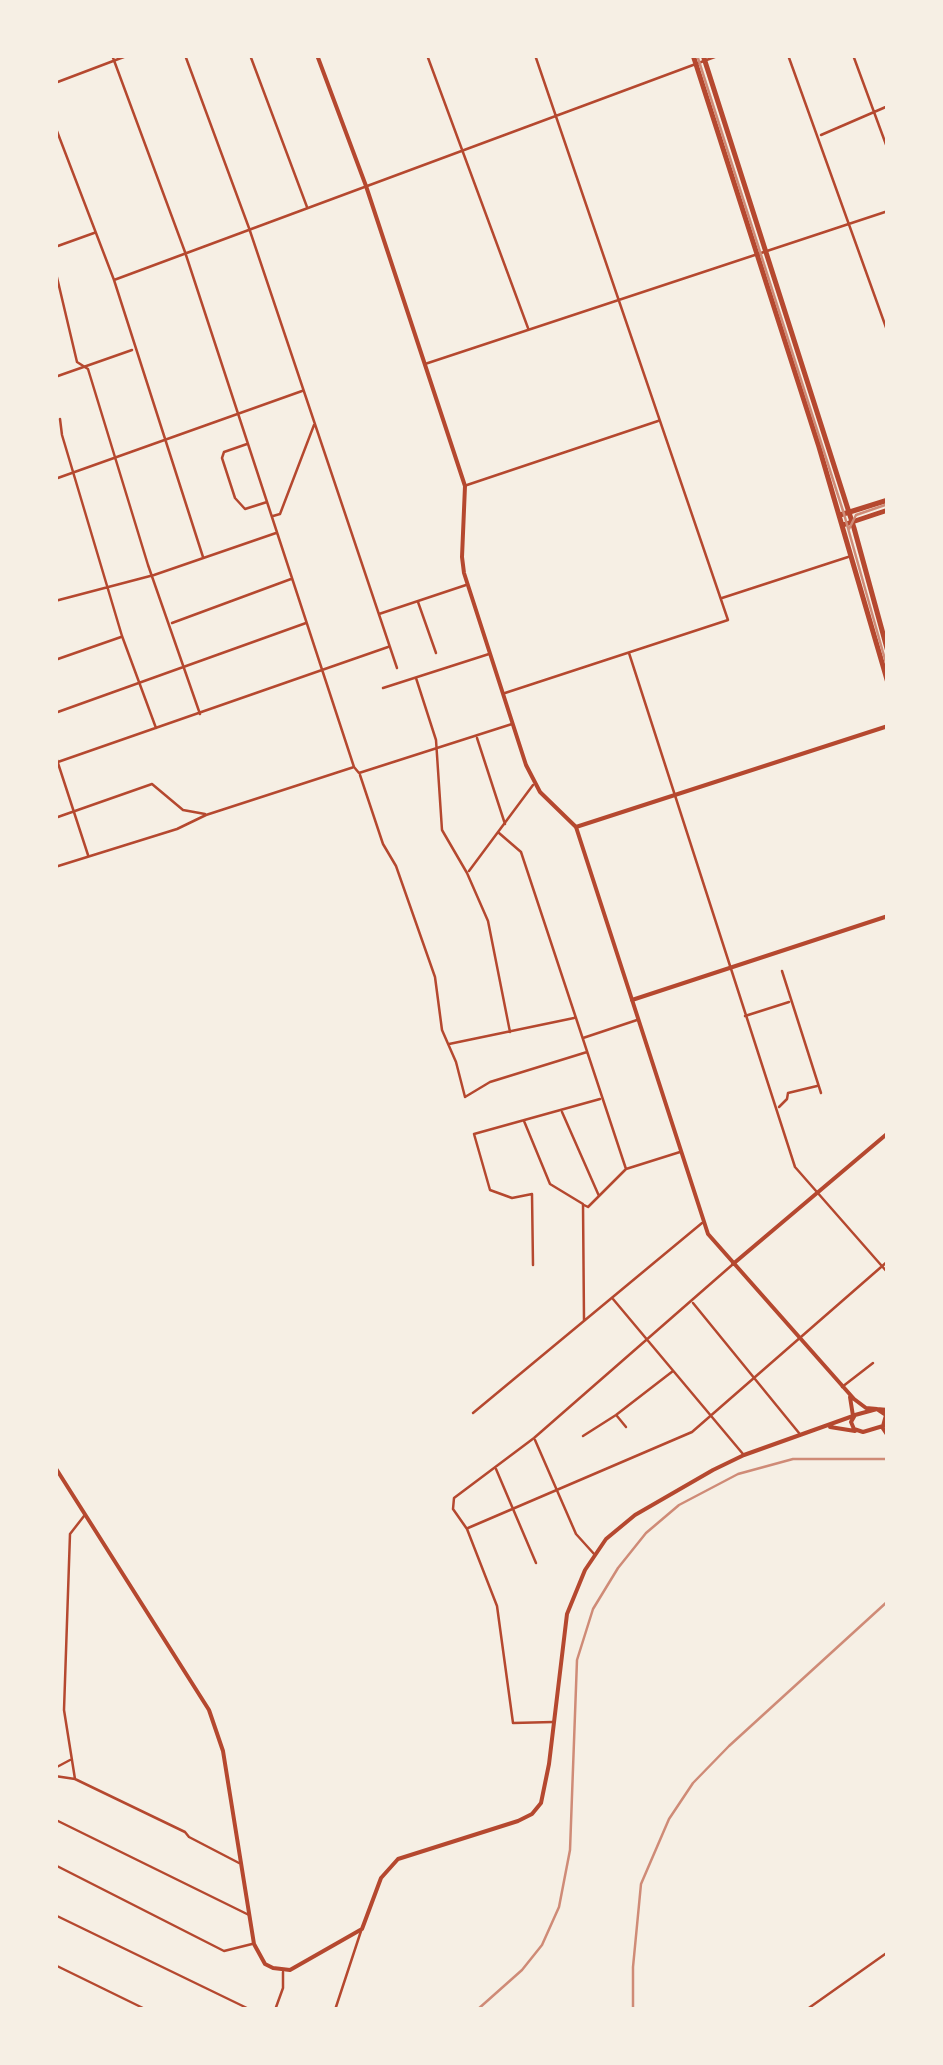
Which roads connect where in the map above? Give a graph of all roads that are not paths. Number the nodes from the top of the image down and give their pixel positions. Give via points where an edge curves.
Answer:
1 (129, 55) edge
2 (185, 55) edge
3 (250, 55) edge
4 (317, 55) edge
5 (427, 55) edge
6 (535, 55) edge
7 (693, 55) edge
8 (720, 55) edge
9 (788, 55) edge
10 (853, 55) edge
11 (113, 58) edge
12 (704, 58) edge
13 (696, 64) junction
14 (55, 84) edge
15 (716, 97) junction
16 (708, 99) junction
17 (718, 106) junction
18 (888, 106) edge
19 (710, 109) junction
20 (557, 114) junction
21 (874, 114) junction
22 (55, 126) edge
23 (725, 126) junction
24 (716, 128) junction
25 (818, 136) junction
26 (730, 142) junction
27 (887, 142) edge
28 (722, 144) junction
29 (463, 150) junction
30 (888, 150) edge
31 (739, 169) junction
32 (730, 172) junction
33 (744, 184) junction
34 (366, 186) junction
35 (736, 187) junction
36 (307, 207) junction
37 (888, 212) edge
38 (850, 224) junction
39 (248, 228) junction
40 (95, 232) junction
41 (55, 247) edge
42 (766, 250) junction
43 (185, 252) junction
44 (756, 253) junction
45 (55, 270) edge
46 (114, 280) junction
47 (620, 298) junction
48 (528, 329) junction
49 (791, 330) junction
50 (782, 332) junction
51 (888, 333) edge
52 (134, 350) junction
53 (424, 364) junction
54 (85, 366) junction
55 (55, 377) edge
56 (806, 390) junction
57 (303, 391) junction
58 (238, 414) junction
59 (60, 420) dead end
60 (661, 420) junction
61 (314, 424) junction
62 (165, 440) junction
63 (248, 444) junction
64 (823, 446) junction
65 (116, 458) junction
66 (74, 473) junction
67 (55, 480) edge
68 (465, 486) junction
69 (888, 500) edge
70 (267, 502) junction
71 (888, 510) edge
72 (849, 512) junction
73 (840, 515) junction
74 (272, 516) junction
75 (852, 522) junction
76 (843, 525) junction
77 (277, 533) junction
78 (852, 556) junction
79 (203, 557) junction
80 (864, 565) junction
81 (855, 568) junction
82 (154, 574) junction
83 (292, 578) junction
84 (468, 585) junction
85 (868, 586) junction
86 (108, 588) junction
87 (858, 589) junction
88 (55, 594) edge
89 (721, 598) junction
90 (56, 601) edge
91 (418, 602) junction
92 (378, 615) junction
93 (307, 623) junction
94 (170, 624) junction
95 (878, 624) junction
96 (870, 626) junction
97 (122, 636) junction
98 (884, 641) junction
99 (876, 644) junction
100 (389, 646) junction
101 (436, 652) dead end
102 (628, 652) junction
103 (888, 652) edge
104 (490, 654) junction
105 (55, 660) edge
106 (397, 668) dead end
107 (185, 669) junction
108 (886, 670) edge
109 (322, 671) junction
110 (416, 678) junction
111 (888, 680) edge
112 (142, 684) junction
113 (383, 688) dead end
114 (503, 693) junction
115 (55, 713) edge
116 (200, 714) junction
117 (513, 724) junction
118 (888, 726) edge
119 (156, 729) junction
120 (476, 736) junction
121 (435, 750) junction
122 (55, 754) edge
123 (56, 762) edge
124 (354, 768) junction
125 (359, 774) junction
126 (534, 783) junction
127 (674, 795) junction
128 (74, 810) junction
129 (206, 814) junction
130 (55, 818) edge
131 (504, 824) junction
132 (576, 827) junction
133 (499, 832) junction
134 (88, 856) junction
135 (55, 867) edge
136 (467, 873) junction
137 (888, 916) edge
138 (730, 968) junction
139 (782, 971) dead end
140 (632, 1000) junction
141 (791, 1001) junction
142 (745, 1016) junction
143 (576, 1017) junction
144 (638, 1020) junction
145 (510, 1032) junction
146 (583, 1038) junction
147 (448, 1045) junction
148 (587, 1052) junction
149 (818, 1086) junction
150 (820, 1094) dead end
151 (602, 1099) junction
152 (777, 1108) junction
153 (561, 1110) junction
154 (524, 1121) junction
155 (888, 1133) edge
156 (680, 1152) junction
157 (626, 1170) junction
158 (818, 1192) junction
159 (599, 1196) junction
160 (583, 1204) junction
161 (703, 1222) junction
162 (888, 1261) edge
163 (733, 1264) junction
164 (533, 1265) dead end
165 (882, 1266) junction
166 (888, 1273) edge
167 (612, 1298) junction
168 (692, 1302) junction
169 (584, 1322) junction
170 (799, 1338) junction
171 (648, 1340) junction
172 (872, 1363) dead end
173 (674, 1370) junction
174 (756, 1378) junction
175 (842, 1387) junction
176 (878, 1410) junction
177 (888, 1410) edge
178 (473, 1413) dead end
179 (616, 1415) junction
180 (713, 1416) junction
181 (853, 1416) junction
182 (885, 1426) edge
183 (626, 1427) dead end
184 (820, 1428) junction
185 (857, 1432) junction
186 (801, 1435) junction
187 (583, 1436) dead end
188 (888, 1436) edge
189 (534, 1438) junction
190 (744, 1455) junction
191 (55, 1467) edge
192 (495, 1468) junction
193 (556, 1490) junction
194 (513, 1510) junction
195 (85, 1514) junction
196 (466, 1529) junction
197 (595, 1555) junction
198 (536, 1563) dead end
199 (553, 1722) junction
200 (70, 1760) junction
201 (55, 1768) edge
202 (55, 1776) edge
203 (74, 1779) junction
204 (58, 1821) dead end
205 (239, 1862) junction
206 (55, 1865) edge
207 (55, 1915) edge
208 (249, 1916) junction
209 (362, 1929) junction
210 (254, 1944) junction
211 (888, 1952) edge
212 (55, 1965) edge
213 (282, 1970) junction
214 (147, 2010) edge
215 (251, 2010) edge
216 (275, 2010) edge
217 (334, 2010) edge
218 (806, 2010) edge

1 - 11 street
2 - 39 street
3 - 36 street
4 - 34 main road
5 - 29 street
6 - 20 street
7 - 13 main road
8 - 12 street
9 - 25 street
10 - 21 street
11 - 14 street
11 - 43 street
12 - 13 street
12 - 15 main road
13 - 16 main road
13 - 20 street
15 - 16 street
15 - 17 main road
16 - 19 main road
17 - 19 street
17 - 23 main road
18 - 21 street
19 - 24 main road
20 - 29 street
20 - 47 street
21 - 25 street
21 - 27 street
22 - 40 street
23 - 24 street
23 - 26 main road
24 - 28 main road
25 - 38 street
26 - 28 street
26 - 31 main road
27 - 30 street
28 - 32 main road
29 - 34 street
29 - 48 street
31 - 32 street
31 - 33 main road
32 - 35 main road
33 - 35 street
33 - 42 main road
34 - 36 street
34 - 53 main road
35 - 44 main road
36 - 39 street
37 - 38 street
38 - 42 street
38 - 51 street
39 - 43 street
39 - 57 street
40 - 41 street
40 - 46 street
42 - 44 street
42 - 49 main road
43 - 46 street
43 - 58 street
44 - 47 street
44 - 50 main road
45 - 54 street via 77,362
46 - 52 street
47 - 48 street
47 - 60 street
48 - 53 street
49 - 50 street
49 - 56 main road
50 - 56 main road
52 - 54 street
52 - 62 street
53 - 68 main road
54 - 55 street
54 - 65 street
56 - 64 main road
57 - 58 street
57 - 61 street
58 - 62 street
58 - 63 street
59 - 66 street
60 - 68 street
60 - 89 street
61 - 74 street via 280,514
61 - 92 street
62 - 65 street
62 - 79 street
63 - 70 street
63 - 70 street via 222,458 234,498 245,509
64 - 72 main road
64 - 73 main road
65 - 66 street
65 - 82 street
66 - 67 street
66 - 86 street
68 - 84 main road via 462,557
69 - 72 main road
70 - 74 street
71 - 75 main road
72 - 73 main road
72 - 75 main road
73 - 76 main road
74 - 77 street
75 - 76 main road
75 - 80 main road
76 - 78 main road
77 - 79 street
77 - 83 street
78 - 81 main road
78 - 89 street
79 - 82 street
80 - 81 street
80 - 85 main road
81 - 87 main road
82 - 86 street
82 - 94 street
83 - 93 street
83 - 94 street
84 - 91 street
84 - 104 main road
85 - 87 street
85 - 95 main road
86 - 90 street
86 - 97 street
87 - 96 main road
88 - 90 street
89 - 102 street via 728,620
91 - 92 street
91 - 101 street
92 - 100 street
93 - 107 street
93 - 109 street
94 - 107 street
95 - 96 street
95 - 98 main road
96 - 99 main road
97 - 105 street
97 - 112 street
98 - 99 street
98 - 103 main road
99 - 108 main road
100 - 106 street
100 - 109 street
102 - 114 street
102 - 127 street
104 - 110 street
104 - 114 main road
107 - 112 street
107 - 116 street
108 - 111 main road
109 - 116 street
109 - 124 street
110 - 113 street
110 - 121 street
112 - 115 street
112 - 119 street
114 - 117 main road
116 - 119 street
117 - 120 street
117 - 126 main road
118 - 127 main road
119 - 123 street
120 - 121 street
120 - 131 street
121 - 125 street
121 - 136 street via 442,830
122 - 123 street
123 - 128 street
124 - 125 street
124 - 129 street
125 - 147 street via 434,977
126 - 131 street
126 - 132 main road
127 - 132 main road
127 - 138 street
128 - 129 street via 152,784 183,810
128 - 130 street
128 - 134 street
129 - 134 street
131 - 133 street
132 - 140 main road
133 - 136 street
133 - 143 street via 521,852
134 - 135 street
136 - 145 street via 494,938
137 - 138 main road
138 - 140 main road
138 - 142 street
139 - 141 street
140 - 144 main road
141 - 142 street
141 - 149 street
142 - 152 street
143 - 145 street
143 - 146 street
144 - 146 street
144 - 156 main road
145 - 147 street
146 - 148 street
147 - 148 street via 464,1096
148 - 151 street
149 - 150 street
149 - 152 street via 788,1093
151 - 153 street
151 - 157 street
152 - 158 street via 795,1167
153 - 154 street
153 - 159 street
154 - 160 street via 550,1184
154 - 164 street via 474,1134 490,1190 512,1198 532,1194
155 - 158 main road
156 - 157 street
156 - 161 main road
157 - 159 street
158 - 163 main road
158 - 165 street
159 - 160 street
160 - 169 street
161 - 163 main road
161 - 167 street
162 - 165 street
163 - 168 street
163 - 170 main road
165 - 166 street
165 - 170 street
167 - 169 street
167 - 171 street
168 - 171 street
168 - 174 street
169 - 178 street
170 - 174 street
170 - 175 main road
171 - 173 street
171 - 189 street
172 - 175 street
173 - 179 street
173 - 180 street
174 - 180 street
174 - 186 street
175 - 176 main road
175 - 181 main road
176 - 177 main road
176 - 181 main road
176 - 182 main road
179 - 183 street
179 - 187 street
180 - 190 street
180 - 193 street via 692,1432
181 - 184 main road
181 - 185 main road
182 - 185 main road
182 - 188 main road
184 - 185 main road
184 - 186 main road
186 - 190 main road
189 - 192 street
189 - 193 street
190 - 197 main road via 634,1515
191 - 195 main road
192 - 194 street
192 - 196 street via 454,1498 453,1510
193 - 194 street
193 - 197 street via 576,1534
194 - 196 street
194 - 198 street
195 - 200 street via 70,1534 64,1710
195 - 205 main road via 209,1710 224,1751
196 - 199 street via 498,1606 514,1723
197 - 199 main road via 567,1614
199 - 209 main road via 544,1790 532,1814 398,1859 381,1878
200 - 201 street
200 - 203 street
202 - 203 street
203 - 205 street
204 - 208 street
205 - 208 main road
206 - 210 street via 224,1952
207 - 215 street
208 - 210 main road
209 - 213 main road
209 - 217 street
210 - 213 main road via 265,1964
211 - 218 street
212 - 214 street
213 - 216 street

